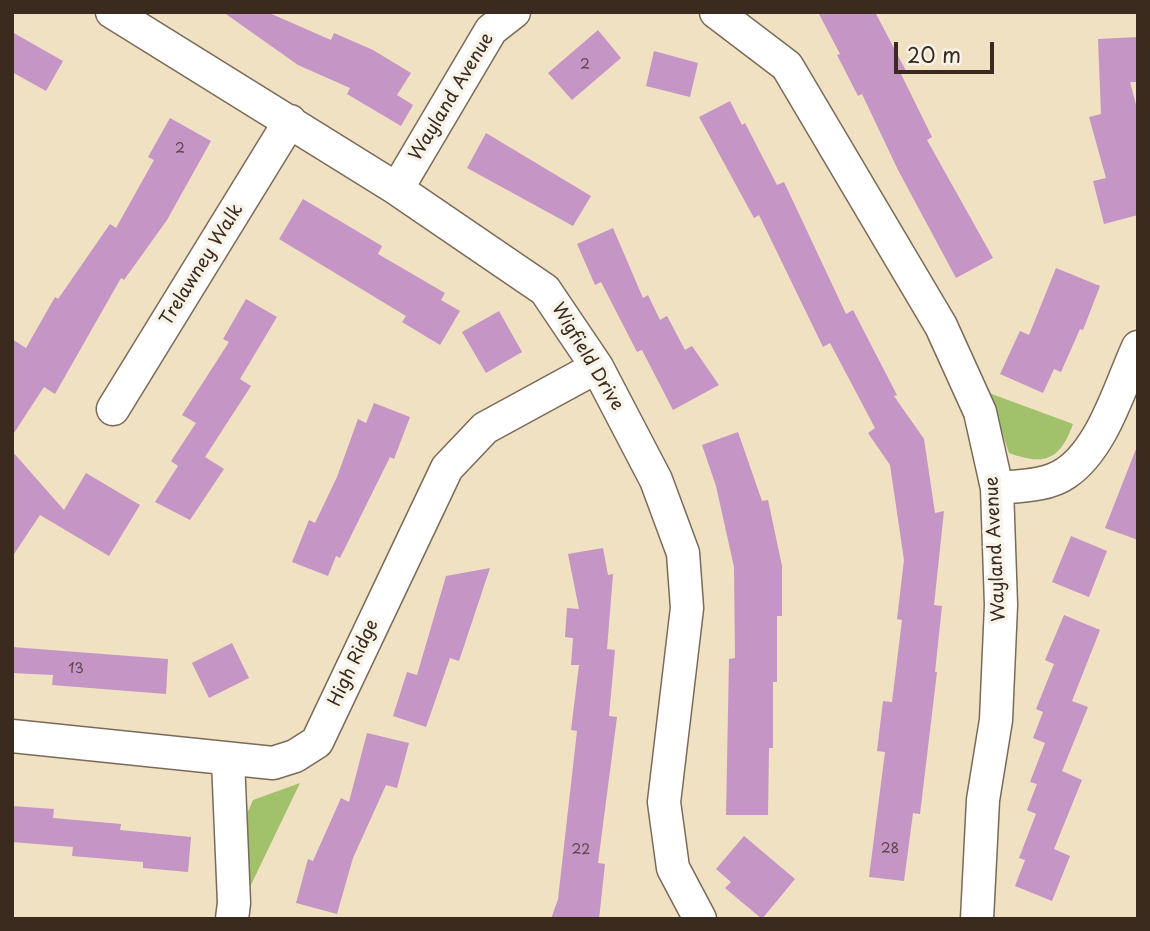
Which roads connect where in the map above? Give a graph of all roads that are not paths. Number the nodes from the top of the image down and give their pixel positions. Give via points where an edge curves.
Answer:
1 (112, 12) edge
2 (514, 12) edge
3 (716, 12) edge
4 (290, 121) junction
5 (397, 189) junction
6 (1138, 346) edge
7 (597, 367) junction
8 (113, 409) dead end
9 (997, 488) junction
10 (12, 736) edge
11 (228, 760) junction
12 (232, 919) edge
13 (700, 919) edge
14 (977, 919) edge

1 - 4 street, Wigfield Drive
2 - 5 street, Wayland Avenue via 491,30
3 - 9 street, Wayland Avenue via 787,66 934,314 980,412
4 - 5 street, Wigfield Drive
4 - 8 street, Trelawney Walk
5 - 7 street, Wigfield Drive via 545,290
6 - 9 street via 1090,452 1065,475 1042,483
7 - 11 street, High Ridge via 485,428 447,468 317,742 273,763
7 - 13 street, Wigfield Drive via 656,481 683,553 687,608 664,802 673,868
9 - 14 street, Wayland Avenue via 1001,605 996,720 983,800
10 - 11 street, High Ridge
11 - 12 street

